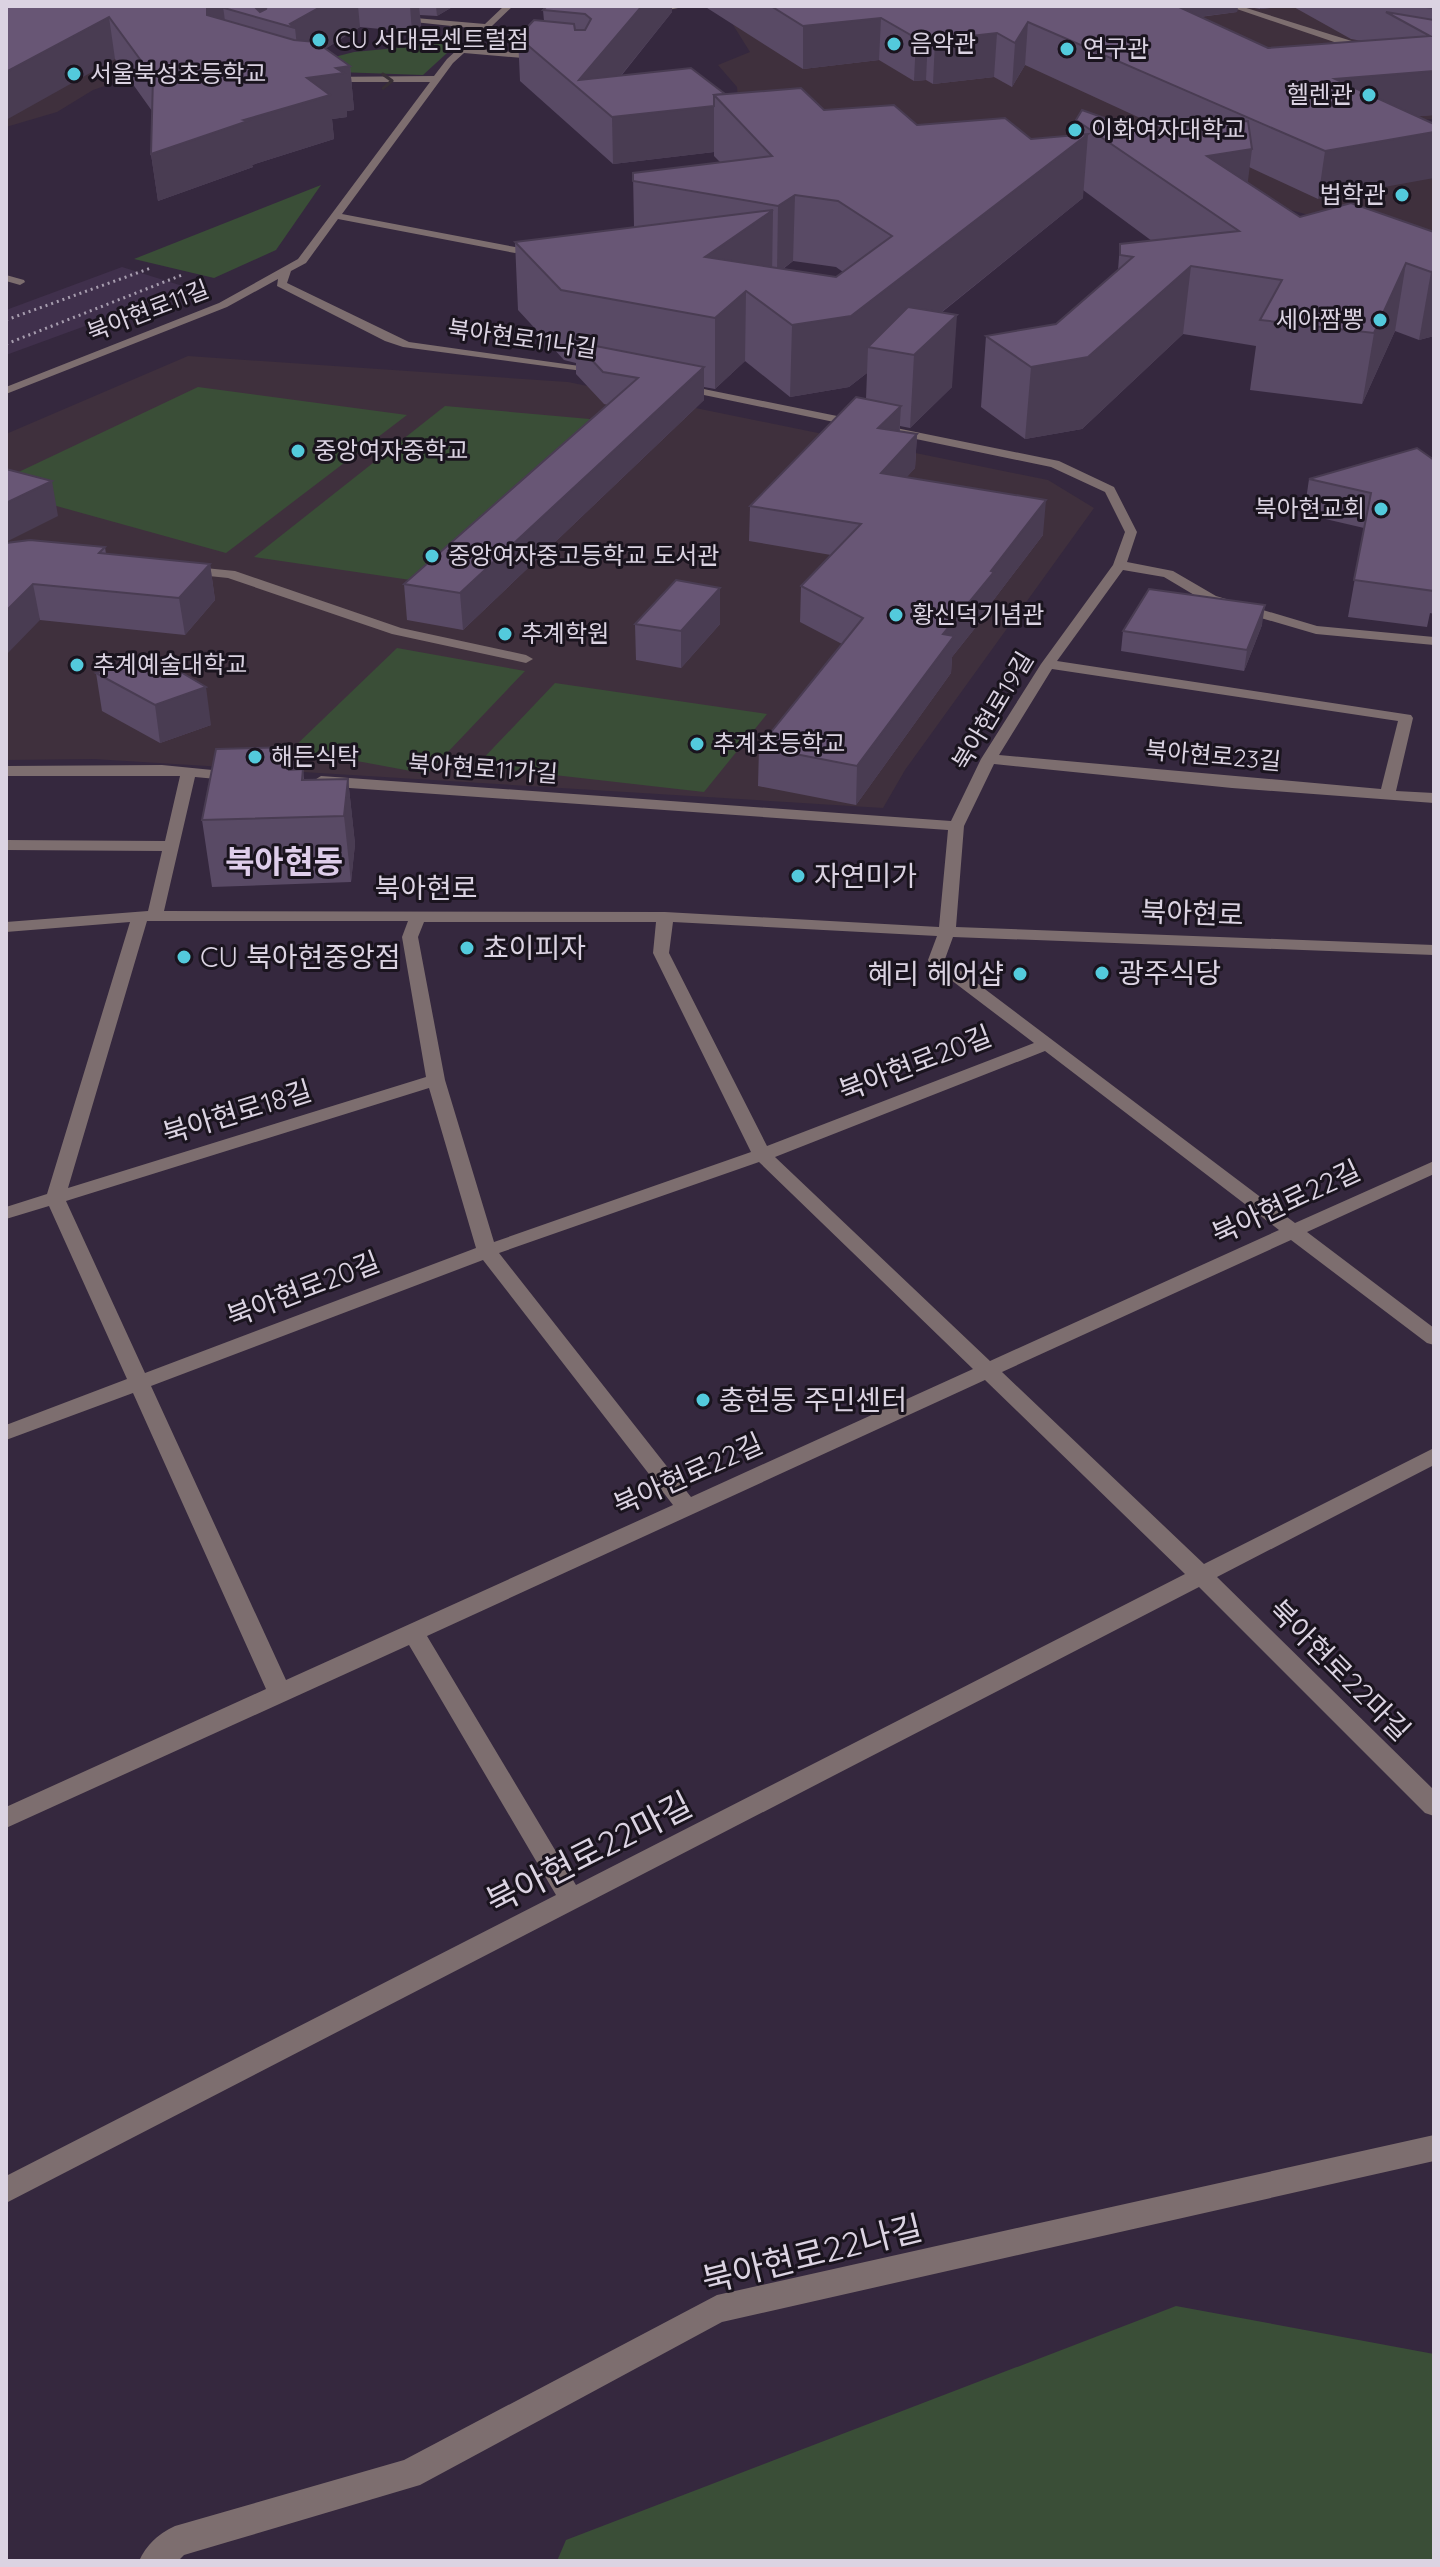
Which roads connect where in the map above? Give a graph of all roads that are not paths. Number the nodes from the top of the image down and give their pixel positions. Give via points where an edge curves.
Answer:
1 (403, 6) edge
2 (509, 6) edge
3 (600, 6) edge
4 (684, 6) edge
5 (1232, 6) edge
6 (486, 27) junction
7 (1378, 49) edge
8 (461, 50) junction
9 (554, 59) edge
10 (310, 78) edge
11 (436, 79) junction
12 (337, 216) junction
13 (551, 240) edge
14 (287, 269) junction
15 (6, 278) edge
16 (20, 282) dead end
17 (613, 375) edge
18 (670, 385) edge
19 (6, 391) edge
20 (1120, 565) junction
21 (168, 569) edge
22 (1434, 641) edge
23 (526, 659) dead end
24 (1048, 664) junction
25 (989, 759) junction
26 (6, 771) edge
27 (189, 772) junction
28 (252, 777) edge
29 (299, 780) edge
30 (1388, 793) junction
31 (1434, 798) edge
32 (956, 826) junction
33 (6, 845) edge
34 (172, 846) junction
35 (147, 916) junction
36 (418, 916) junction
37 (665, 917) junction
38 (6, 927) edge
39 (947, 932) junction
40 (1434, 950) edge
41 (1044, 1045) junction
42 (436, 1080) junction
43 (762, 1155) junction
44 (1434, 1167) edge
45 (55, 1198) junction
46 (6, 1213) edge
47 (1295, 1231) junction
48 (487, 1251) junction
49 (1434, 1338) edge
50 (988, 1370) junction
51 (139, 1383) junction
52 (6, 1433) edge
53 (1434, 1456) edge
54 (687, 1507) junction
55 (1203, 1577) junction
56 (413, 1632) junction
57 (280, 1693) junction
58 (1434, 1806) edge
59 (6, 1818) edge
60 (572, 1900) junction
61 (1434, 2148) edge
62 (6, 2190) edge
63 (155, 2561) edge

1 - 6 street via 388,17
2 - 6 street
3 - 4 street via 633,15
5 - 7 street
6 - 8 street
8 - 9 street
8 - 11 street
10 -> 11 street
11 - 12 street
12 - 13 street via 515,250
12 - 14 street, 북아현로11길 via 302,261
14 - 17 street, 북아현로11나길 via 281,284 389,339
14 - 19 street, 북아현로11길 via 223,305
15 - 16 street
18 - 20 street, 북아현로19길 via 1055,464 1110,490 1131,532
20 - 22 street via 1168,574 1211,599 1316,630
20 - 24 street, 북아현로19길
21 - 23 street via 230,574 397,631
24 - 25 street, 북아현로19길
24 - 30 street via 1406,718
25 - 30 street, 북아현로23길
25 - 32 street, 북아현로19길
26 - 27 street
27 - 28 street
27 - 34 street
29 - 32 street, 북아현로11가길
30 - 31 street, 북아현로23길
32 - 39 street, 북아현로19길
33 - 34 street
34 - 35 street
35 - 36 street, 북아현로
35 - 38 street, 북아현로
35 - 45 street
36 - 37 street, 북아현로
36 - 42 street via 410,937
37 - 39 street, 북아현로
37 - 43 street via 661,953
39 - 40 street, 북아현로
39 - 41 street via 936,960
41 - 43 street, 북아현로20길
41 - 47 street
42 - 45 street, 북아현로18길
42 - 48 street
43 - 48 street, 북아현로20길
43 - 50 street
44 - 47 street, 북아현로22길
45 - 46 street, 북아현로18길
45 - 51 street
47 - 49 street
47 - 50 street, 북아현로22길
48 - 51 street, 북아현로20길
48 - 54 street
50 - 54 street, 북아현로22길
50 - 55 street
51 - 52 street, 북아현로20길
51 - 57 street
53 - 55 street, 북아현로22마길
54 - 56 street, 북아현로22길
55 - 58 street, 북아현로22마길
55 - 60 street, 북아현로22마길
56 - 57 street, 북아현로22길
56 - 60 street
57 - 59 street, 북아현로22길
60 - 62 street, 북아현로22마길
61 - 63 street, 북아현로22나길 via 717,2309 409,2474 175,2542

